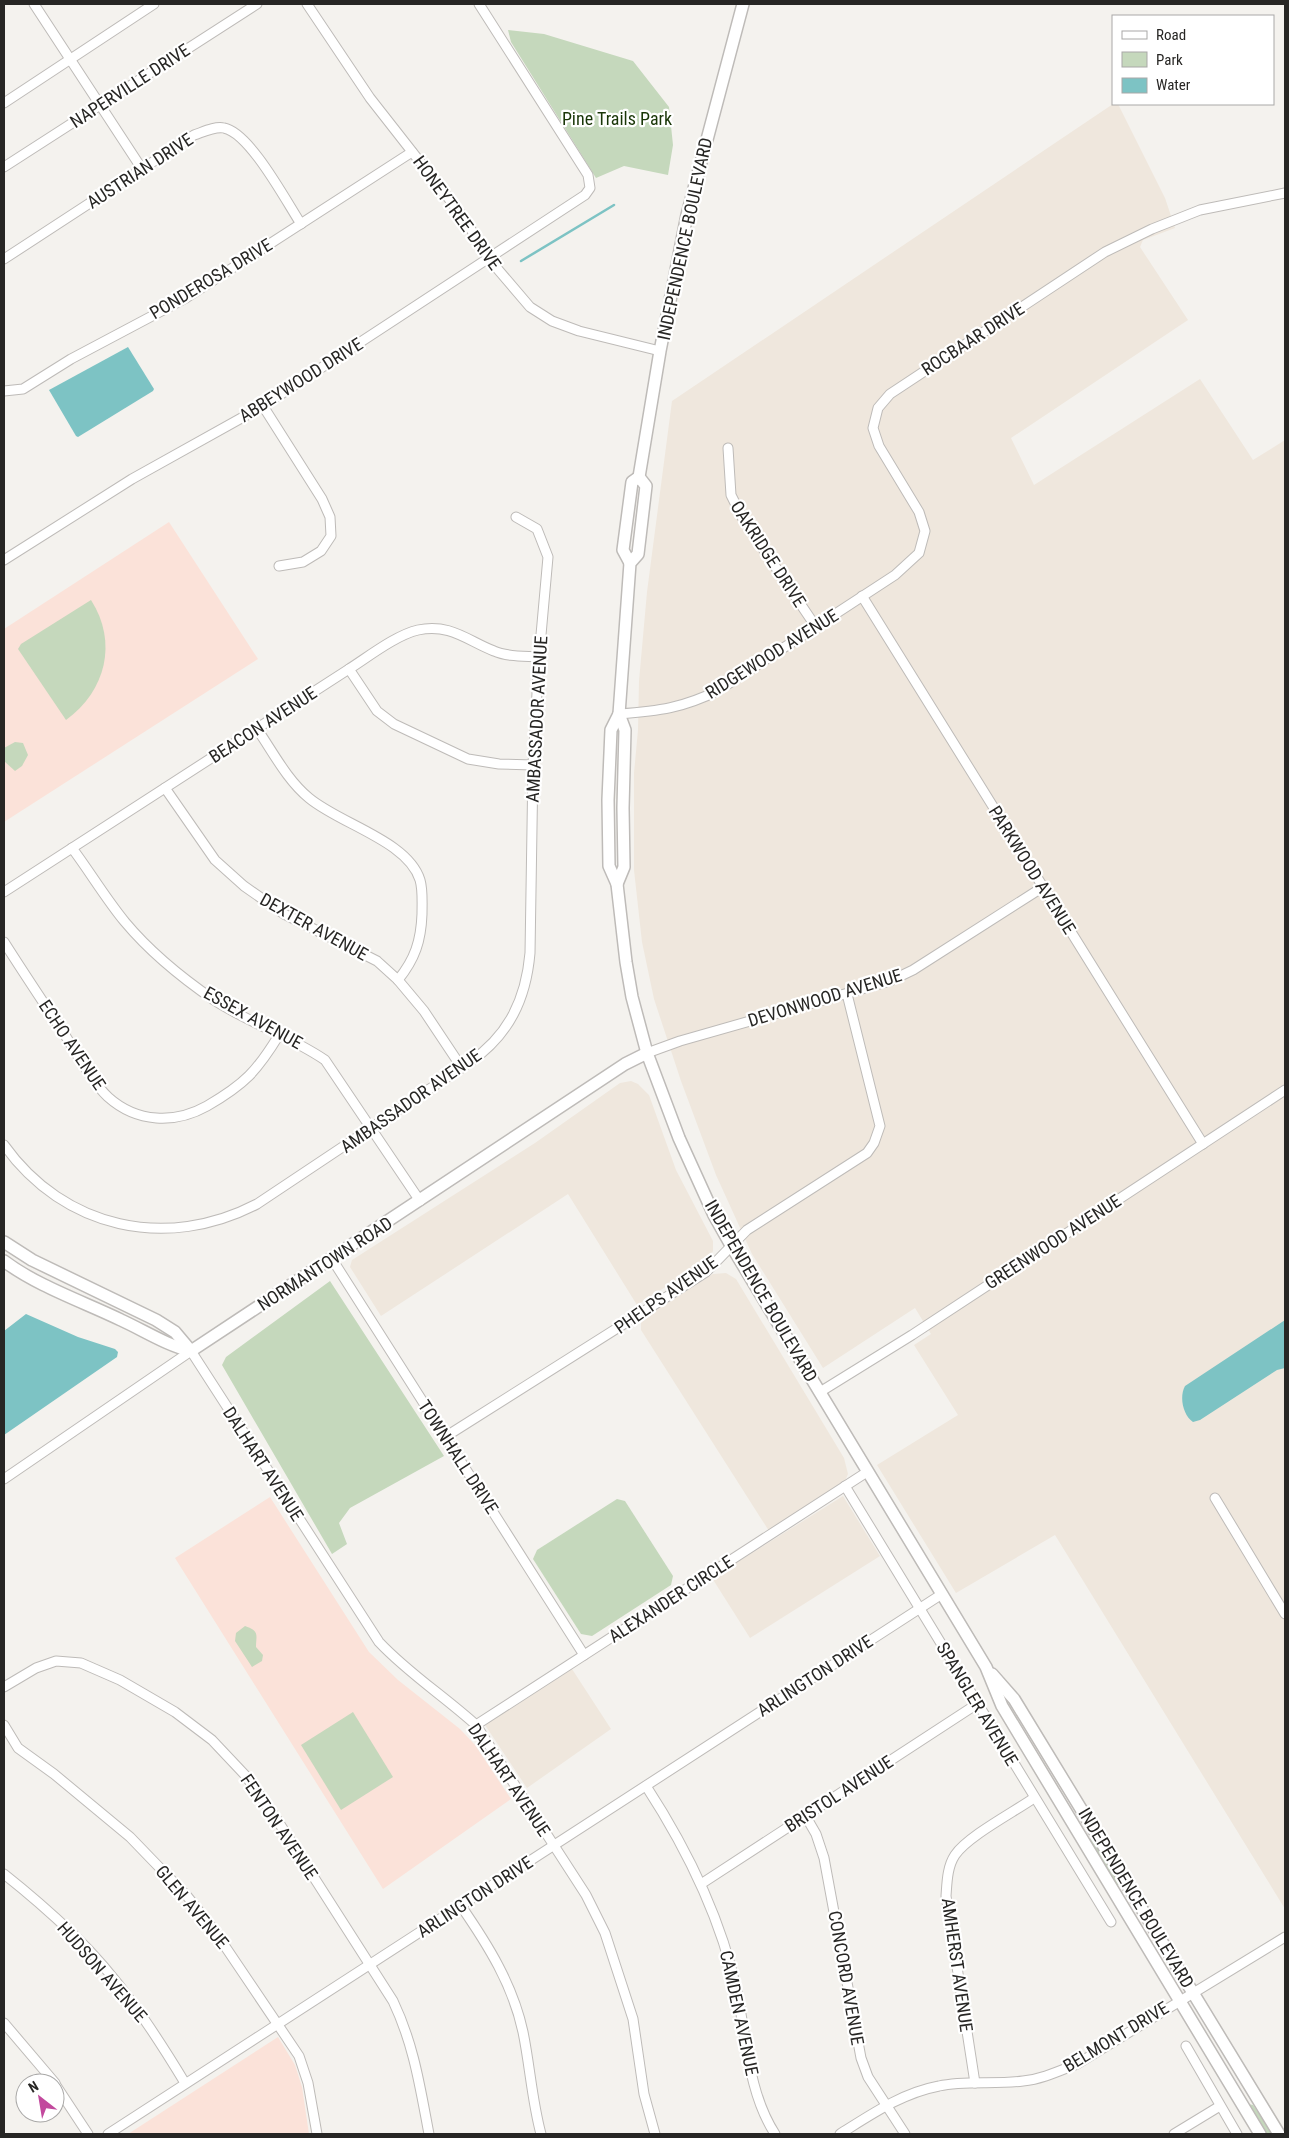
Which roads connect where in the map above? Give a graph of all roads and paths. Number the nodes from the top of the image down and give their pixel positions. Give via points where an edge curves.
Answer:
1 (34, 4) edge
2 (154, 4) edge
3 (256, 4) edge
4 (307, 4) edge
5 (479, 4) edge
6 (743, 4) edge
7 (70, 59) junction
8 (4, 103) edge
9 (100, 106) junction
10 (412, 152) junction
11 (4, 167) edge
12 (142, 169) junction
13 (1285, 193) edge
14 (301, 224) junction
15 (4, 259) edge
16 (489, 259) junction
17 (660, 351) junction
18 (4, 391) edge
19 (263, 406) junction
20 (728, 448) dead end
21 (516, 517) dead end
22 (4, 560) edge
23 (279, 566) dead end
24 (862, 596) junction
25 (816, 627) junction
26 (539, 657) junction
27 (348, 669) junction
28 (619, 714) junction
29 (256, 729) junction
30 (534, 766) junction
31 (165, 788) junction
32 (72, 848) junction
33 (1043, 887) junction
34 (4, 892) edge
35 (4, 942) edge
36 (398, 980) junction
37 (847, 994) junction
38 (280, 1035) junction
39 (648, 1053) junction
40 (462, 1068) junction
41 (1285, 1090) edge
42 (372, 1128) junction
43 (1203, 1144) junction
44 (4, 1145) edge
45 (420, 1201) junction
46 (4, 1242) edge
47 (732, 1247) junction
48 (332, 1260) junction
49 (4, 1261) edge
50 (191, 1351) junction
51 (820, 1392) junction
52 (445, 1437) junction
53 (867, 1472) junction
54 (4, 1479) edge
55 (845, 1486) junction
56 (1215, 1498) dead end
57 (942, 1594) junction
58 (920, 1609) junction
59 (1285, 1614) edge
60 (584, 1655) junction
61 (986, 1667) junction
62 (4, 1687) edge
63 (978, 1704) junction
64 (4, 1725) edge
65 (476, 1725) junction
66 (646, 1786) junction
67 (1034, 1798) junction
68 (805, 1816) junction
69 (553, 1846) junction
70 (4, 1874) edge
71 (701, 1884) junction
72 (461, 1906) junction
73 (1111, 1922) dead end
74 (1285, 1937) edge
75 (369, 1964) junction
76 (1193, 1992) junction
77 (1179, 2001) junction
78 (4, 2023) edge
79 (277, 2025) junction
80 (1186, 2046) dead end
81 (46, 2073) edge
82 (185, 2083) junction
83 (975, 2083) junction
84 (65, 2098) edge
85 (886, 2105) junction
86 (1220, 2106) junction
87 (88, 2134) edge
88 (108, 2134) edge
89 (316, 2134) edge
90 (429, 2134) edge
91 (541, 2134) edge
92 (655, 2134) edge
93 (775, 2134) edge
94 (840, 2134) edge
95 (905, 2134) edge
96 (1174, 2134) edge
97 (1237, 2134) edge
98 (1260, 2134) edge
99 (1279, 2134) edge

1 - 7 street
2 - 7 street
3 - 9 street, NAPERVILLE DRIVE
4 - 10 street, HONEYTREE DRIVE via 370,98
5 - 16 street, ABBEYWOOD DRIVE via 588,175 590,188 585,195
6 - 17 main road, INDEPENDENCE BOULEVARD via 687,215
7 - 8 street
7 - 9 street
9 - 11 street, NAPERVILLE DRIVE
9 - 12 street
10 - 14 street, PONDEROSA DRIVE
10 - 16 street, HONEYTREE DRIVE via 464,218
12 - 14 street, AUSTRIAN DRIVE via 194,135 223,128 237,133 251,146
12 - 15 street, AUSTRIAN DRIVE
13 - 24 street, ROCBAAR DRIVE via 1200,210 1152,228 1105,252 890,394 878,408 872,428 879,446 920,512 925,530 919,553 912,561
14 - 18 street, PONDEROSA DRIVE via 186,298 22,389
16 - 17 street, HONEYTREE DRIVE via 530,307 552,321
16 - 19 street, ABBEYWOOD DRIVE
17 - 28 main road, INDEPENDENCE BOULEVARD via 639,477 646,486 638,554 630,563
19 - 22 street, ABBEYWOOD DRIVE via 132,479
19 - 23 street via 330,517 331,536 320,551 303,562
20 - 25 street, OAKRIDGE DRIVE via 731,495 758,543
21 - 26 street, AMBASSADOR AVENUE via 537,529 548,557
24 - 25 street, RIDGEWOOD AVENUE
24 - 33 street, PARKWOOD AVENUE
25 - 28 street, RIDGEWOOD AVENUE via 719,690 693,702 662,711
26 - 27 street, BEACON AVENUE via 495,652 464,635 441,629 418,630
26 - 30 street, AMBASSADOR AVENUE
27 - 29 street, BEACON AVENUE
27 - 30 street via 377,711 394,724 468,759
28 - 39 main road, INDEPENDENCE BOULEVARD via 625,730 624,867 617,884 632,997
29 - 31 street, BEACON AVENUE
29 - 36 street via 307,797 391,846 404,855 416,871 420,882 420,938 414,958
30 - 40 street, AMBASSADOR AVENUE via 528,975 518,1006 504,1030
31 - 32 street, BEACON AVENUE
31 - 36 street, DEXTER AVENUE via 215,860 244,886 284,914 377,961
32 - 34 street, BEACON AVENUE
32 - 38 street, ESSEX AVENUE via 126,922 156,954 216,1001
33 - 37 street, DEVONWOOD AVENUE via 913,970
33 - 43 street, PARKWOOD AVENUE
35 - 38 street, ECHO AVENUE via 108,1097 129,1112 166,1119 198,1111 250,1077
36 - 40 street, DEXTER AVENUE via 418,1003
37 - 39 street, DEVONWOOD AVENUE via 680,1040
37 - 47 street, PHELPS AVENUE via 878,1113 878,1135 867,1153 747,1230
38 - 42 street, ESSEX AVENUE via 325,1060
39 - 45 main road, NORMANTOWN ROAD via 618,1069
39 - 47 main road, INDEPENDENCE BOULEVARD via 696,1177
40 - 42 street, AMBASSADOR AVENUE
41 - 43 street, GREENWOOD AVENUE
42 - 44 street, AMBASSADOR AVENUE via 242,1212 208,1224 172,1229 120,1225 65,1203 31,1177
42 - 45 street, ESSEX AVENUE
43 - 51 street, GREENWOOD AVENUE
45 - 48 main road, NORMANTOWN ROAD
46 - 50 main road, DALHART AVENUE via 32,1260 156,1320 175,1332
47 - 51 main road, INDEPENDENCE BOULEVARD
47 - 52 street, PHELPS AVENUE via 706,1272
48 - 50 main road, NORMANTOWN ROAD
48 - 52 street, TOWNHALL DRIVE
49 - 50 main road via 171,1346
50 - 54 street, NORMANTOWN ROAD
50 - 65 street, DALHART AVENUE via 379,1642 398,1662
51 - 53 main road, INDEPENDENCE BOULEVARD
52 - 60 street, TOWNHALL DRIVE
53 - 55 street, ALEXANDER CIRCLE
53 - 57 main road, INDEPENDENCE BOULEVARD
55 - 58 street, SPANGLER AVENUE
55 - 60 street, ALEXANDER CIRCLE
56 - 59 street
57 - 58 street, ARLINGTON DRIVE
57 - 61 main road, INDEPENDENCE BOULEVARD
58 - 63 street, SPANGLER AVENUE
58 - 66 street, ARLINGTON DRIVE
60 - 65 street, ALEXANDER CIRCLE
61 - 76 main road, INDEPENDENCE BOULEVARD via 1014,1700
61 - 77 main road, INDEPENDENCE BOULEVARD via 1002,1706
62 - 75 street, FENTON AVENUE via 36,1668 56,1661 82,1664 120,1680 176,1712 212,1740 245,1775
63 - 67 street, SPANGLER AVENUE
63 - 68 street, BRISTOL AVENUE
64 - 79 street, GLEN AVENUE via 18,1748 130,1837 168,1875 214,1930
65 - 69 street, DALHART AVENUE
66 - 69 street, ARLINGTON DRIVE
66 - 71 street, CAMDEN AVENUE via 677,1836
67 - 73 street, SPANGLER AVENUE
67 - 83 street, AMHERST AVENUE via 972,1839 955,1855 947,1875 946,1896
68 - 71 street, BRISTOL AVENUE
68 - 85 street, CONCORD AVENUE via 816,1834 824,1858 861,2058 868,2077
69 - 72 street, ARLINGTON DRIVE
69 - 92 street, DALHART AVENUE via 586,1895 605,1933 632,2019 644,2094
70 - 82 street, HUDSON AVENUE via 74,1935 106,1970 142,2016
71 - 93 street, CAMDEN AVENUE via 725,1945 755,2088
72 - 75 street, ARLINGTON DRIVE
72 - 91 street via 490,1948 508,1984 523,2031
74 - 76 street, BELMONT DRIVE
75 - 79 street, ARLINGTON DRIVE
75 - 90 street, FENTON AVENUE via 406,2028
76 - 77 street, BELMONT DRIVE
76 - 99 main road, INDEPENDENCE BOULEVARD
77 - 83 street, BELMONT DRIVE via 1077,2064 1050,2075 1023,2081
77 - 98 main road, INDEPENDENCE BOULEVARD
78 - 81 street
79 - 82 street, ARLINGTON DRIVE
79 - 89 street, GLEN AVENUE via 299,2056 308,2083
80 - 86 street
82 - 88 street, ARLINGTON DRIVE
83 - 85 street, BELMONT DRIVE via 941,2085
84 - 87 street
85 - 94 street, BELMONT DRIVE
85 - 95 street, CONCORD AVENUE
86 - 96 street
86 - 97 street

